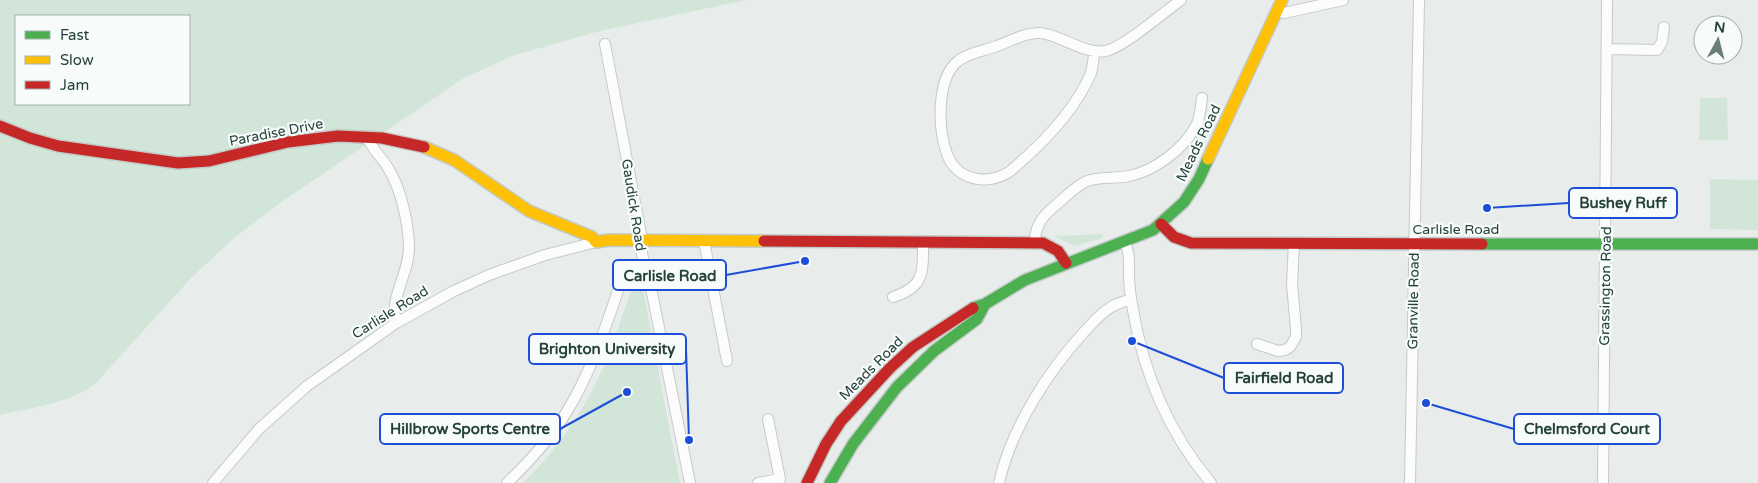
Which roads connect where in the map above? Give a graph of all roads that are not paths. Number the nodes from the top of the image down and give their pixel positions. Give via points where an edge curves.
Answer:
1 (1181, 0) edge
2 (1282, 0) edge
3 (1343, 0) edge
4 (1419, 0) edge
5 (1607, 0) edge
6 (1277, 11) junction
7 (1664, 27) dead end
8 (605, 44) dead end
9 (1607, 49) junction
10 (1095, 51) junction
11 (1202, 98) dead end
12 (0, 126) edge
13 (367, 137) junction
14 (1161, 224) junction
15 (641, 241) junction
16 (704, 241) junction
17 (596, 242) junction
18 (923, 242) junction
19 (1035, 242) junction
20 (1125, 242) junction
21 (1294, 243) junction
22 (1414, 244) junction
23 (1605, 244) junction
24 (1758, 244) edge
25 (644, 262) junction
26 (1066, 263) junction
27 (893, 297) dead end
28 (1132, 300) junction
29 (986, 304) junction
30 (396, 323) junction
31 (1257, 344) dead end
32 (727, 361) dead end
33 (768, 419) dead end
34 (213, 483) edge
35 (507, 483) edge
36 (690, 483) edge
37 (758, 483) edge
38 (807, 483) edge
39 (830, 483) edge
40 (999, 483) edge
41 (1211, 483) edge
42 (1410, 483) edge
43 (1603, 483) edge

1 - 10 street via 1121,44 1105,51
2 - 6 street, Meads Road
3 - 6 street
4 - 22 street, Granville Road
5 - 9 street, Grassington Road
6 - 14 street, Meads Road via 1199,179 1184,202
7 - 9 street via 1657,50
8 - 15 street, Gaudick Road
9 - 23 street, Grassington Road
10 - 10 street via 1091,71 1073,104 1015,168 1001,177 987,180 972,178 952,164 945,148 941,109 947,74 958,61 972,53 1034,34 1050,35
11 - 19 street via 1196,125 1180,146 1146,170 1077,186 1042,218 1037,226
12 - 13 street, Paradise Drive via 49,144 180,164 333,136
13 - 17 street, Paradise Drive via 436,151 529,210 592,237
13 - 30 street via 398,188 409,245 408,264 394,310
14 - 20 street, Meads Road
14 - 21 street, Carlisle Road via 1172,236 1191,243
15 - 16 street, Carlisle Road
15 - 17 street, Carlisle Road
15 - 25 street, Gaudick Road
16 - 18 street, Carlisle Road
16 - 32 street
17 - 30 street, Carlisle Road via 488,275
18 - 19 street, Carlisle Road
18 - 27 street via 922,274 918,282
19 - 26 street, Carlisle Road via 1053,247
20 - 26 street, Meads Road
20 - 28 street
21 - 22 street, Carlisle Road
21 - 31 street via 1292,284 1296,337 1285,350
22 - 23 street, Carlisle Road
22 - 42 street, Granville Road
23 - 24 street, Carlisle Road
23 - 43 street, Grassington Road
25 - 35 street via 630,267 623,276 592,362 566,414 548,439
25 - 36 street, Gaudick Road
26 - 29 street, Meads Road via 1025,280
28 - 40 street via 1104,311 1046,380 1018,431
28 - 41 street via 1138,340 1161,404 1182,445
29 - 38 street, Meads Road via 970,309 913,347 890,368 841,421
29 - 39 street, Meads Road via 977,319 934,351 897,387 853,444
30 - 34 street, Carlisle Road via 306,386 259,429
33 - 37 street via 780,479

